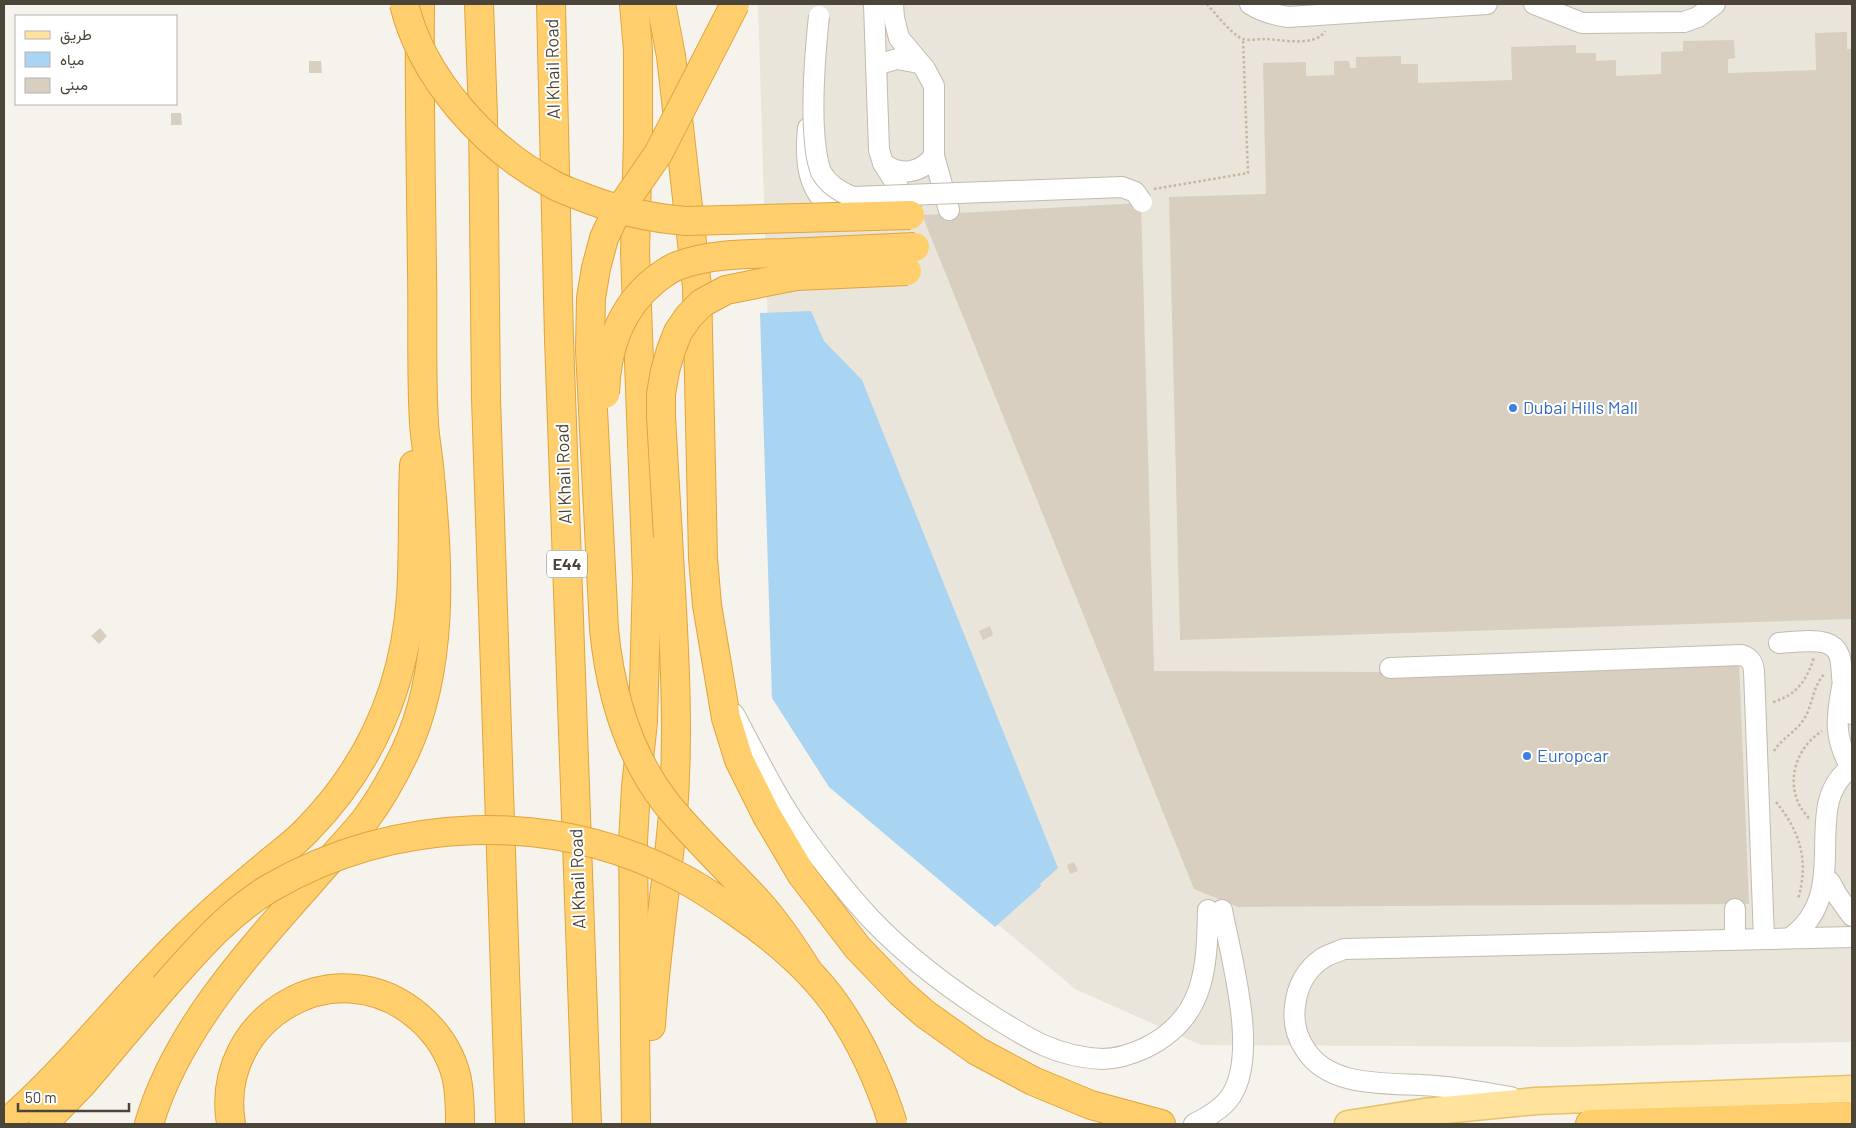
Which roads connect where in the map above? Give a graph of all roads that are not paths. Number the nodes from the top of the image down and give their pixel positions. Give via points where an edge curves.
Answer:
1 (404, 4) edge
2 (420, 4) edge
3 (479, 4) edge
4 (551, 4) edge
5 (634, 4) edge
6 (661, 4) edge
7 (734, 4) edge
8 (874, 4) edge
9 (893, 4) edge
10 (1250, 4) edge
11 (1487, 4) edge
12 (1534, 4) edge
13 (1708, 6) edge
14 (820, 8) edge
15 (1566, 10) edge
16 (919, 63) junction
17 (876, 65) junction
18 (812, 110) junction
19 (934, 156) junction
20 (883, 163) junction
21 (1139, 197) road end
22 (949, 210) dead end
23 (911, 234) junction
24 (424, 422) junction
25 (598, 500) junction
26 (1779, 643) dead end
27 (1390, 668) dead end
28 (719, 684) junction
29 (1845, 720) edge
30 (1852, 768) edge
31 (1830, 882) junction
32 (1735, 908) dead end
33 (1852, 916) edge
34 (1852, 937) edge
35 (1790, 938) junction
36 (1736, 939) junction
37 (1764, 939) junction
38 (808, 971) junction
39 (1852, 1089) edge
40 (1536, 1101) junction
41 (1852, 1116) edge
42 (5, 1124) edge
43 (44, 1124) edge
44 (149, 1124) edge
45 (232, 1124) edge
46 (460, 1124) edge
47 (510, 1124) edge
48 (586, 1124) edge
49 (636, 1124) edge
50 (643, 1124) edge
51 (893, 1124) edge
52 (1161, 1124) edge
53 (1194, 1124) edge
54 (1348, 1124) edge
55 (1590, 1124) edge

1 - 23 highway, bridge via 426,60 450,96 479,129 516,161 552,185 625,212 655,218
2 - 24 highway
3 - 47 highway via 486,398
4 - 48 highway, Al Khail Road / E44 via 559,349
5 - 49 highway via 638,50 635,253 647,578 645,693 633,842
6 - 28 highway via 671,56 697,287 703,558 706,605
7 - 25 highway, bridge via 658,154 613,219 604,238 591,298 589,333
8 - 17 street
9 - 16 street via 899,38
10 - 11 street via 1273,15 1288,17
12 - 15 street
13 - 15 street via 1690,20 1674,22 1591,24 1573,20
14 - 18 street, bridge
16 - 17 street via 897,59
16 - 19 street via 934,86
17 - 20 street via 878,143
18 - 21 street, bridge via 815,146 822,172 840,192 853,197 1122,187
18 - 23 street, bridge via 806,145 807,164 812,184 823,202 834,212 859,224
19 - 20 street via 924,166 910,172 896,170
19 - 22 street
20 - 23 street
23 - 25 highway, bridge via 713,257 675,267 656,279 622,318 611,350 606,383 605,450
23 - 50 highway, bridge via 796,276 726,290 702,303 689,316 671,350 665,371 661,417 676,731 673,813
24 - 42 highway via 414,462 411,596 407,629 389,702 362,761 332,804 305,833 200,923 71,1060
24 - 44 highway via 435,539 436,628 432,663 420,712 406,750 366,819 271,927 203,1013 178,1053
25 - 38 highway, bridge via 606,649 614,689 639,758 666,802 768,914
26 - 29 street via 1820,642 1834,647 1842,660
27 - 37 street via 1747,657 1754,671
28 - 52 highway via 735,747 767,816 802,874 884,977 925,1014 991,1059 1062,1094
28 - 53 street via 790,817 870,917 937,978 989,1014 1043,1045 1073,1055 1104,1059 1140,1051 1169,1033 1189,1012 1200,990 1215,910 1240,1002 1244,1057 1229,1099
29 - 30 street via 1840,742
30 - 31 street via 1840,777 1830,802
31 - 33 street
31 - 35 street via 1817,916
32 - 36 street
34 - 35 street
35 - 37 street
36 - 37 street
36 - 40 street via 1344,950 1323,958 1306,973 1296,994 1293,1017 1298,1039 1310,1058 1328,1072 1349,1079 1436,1086
38 - 43 highway, bridge via 763,932 718,900 678,876 642,860 571,838 523,831 472,830 425,834 373,845 319,863 282,881 232,915
38 - 51 highway, bridge via 852,1029
39 - 40 main road
40 - 54 main road via 1424,1112
41 - 55 highway
45 - 46 highway via 229,1098 234,1069 253,1034 274,1013 293,1001 314,993 343,989 386,997 401,1004 426,1024 452,1064 458,1088

